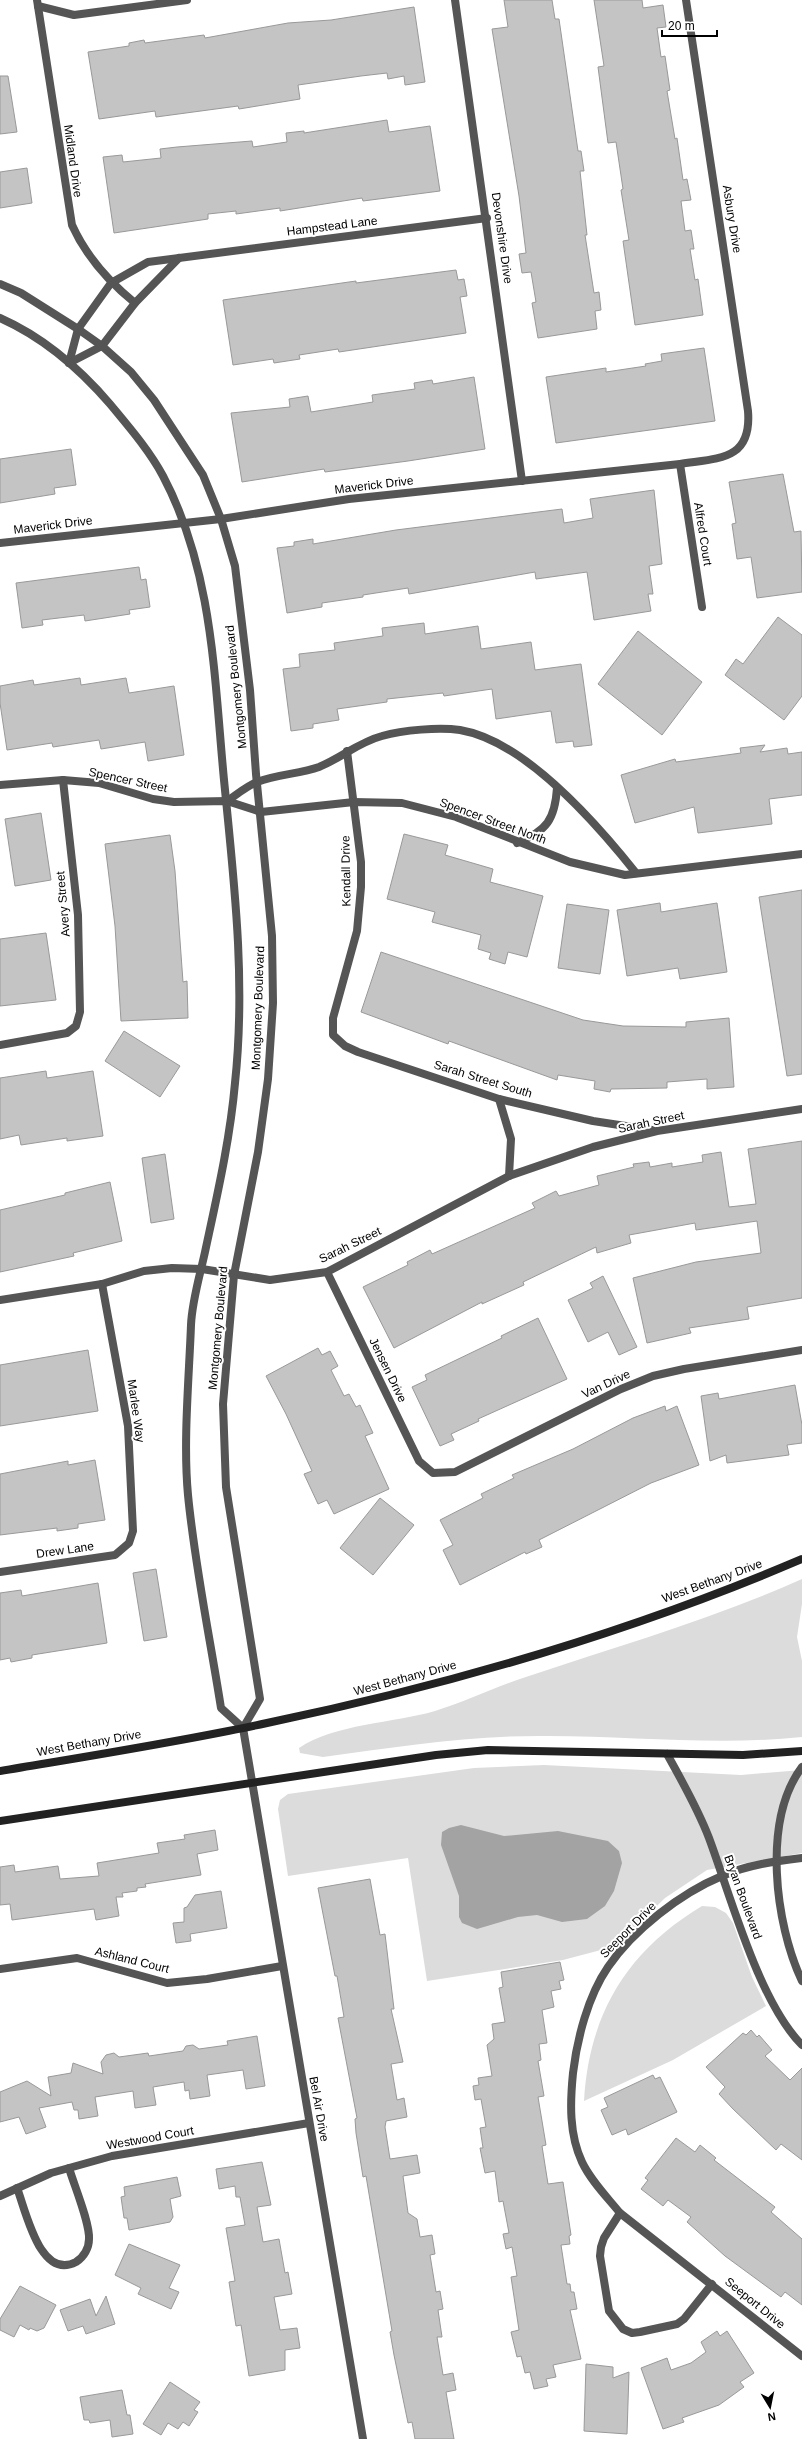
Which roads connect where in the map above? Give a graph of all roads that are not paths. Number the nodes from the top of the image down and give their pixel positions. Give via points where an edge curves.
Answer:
1 (48, 0) edge
2 (187, 0) edge
3 (455, 0) edge
4 (686, 0) edge
5 (37, 3) edge
6 (487, 218) junction
7 (179, 258) junction
8 (111, 283) junction
9 (0, 284) edge
10 (135, 303) junction
11 (0, 318) edge
12 (78, 329) junction
13 (102, 346) junction
14 (69, 363) junction
15 (746, 441) joint
16 (680, 464) junction
17 (522, 480) junction
18 (221, 519) junction
19 (184, 522) junction
20 (0, 543) edge
21 (702, 607) dead end
22 (347, 751) junction
23 (62, 780) junction
24 (257, 782) junction
25 (0, 785) edge
26 (557, 788) junction
27 (227, 801) junction
28 (354, 802) junction
29 (261, 812) junction
30 (518, 843) junction
31 (802, 854) edge
32 (636, 874) junction
33 (333, 1035) joint
34 (0, 1045) edge
35 (499, 1099) junction
36 (802, 1109) edge
37 (657, 1131) junction
38 (509, 1176) junction
39 (202, 1269) junction
40 (327, 1272) junction
41 (234, 1275) junction
42 (102, 1284) junction
43 (0, 1300) edge
44 (802, 1350) edge
45 (433, 1473) joint
46 (129, 1543) joint
47 (802, 1559) edge
48 (0, 1572) edge
49 (243, 1728) junction
50 (802, 1751) edge
51 (667, 1754) junction
52 (802, 1767) edge
53 (0, 1771) edge
54 (251, 1783) junction
55 (0, 1821) edge
56 (802, 1858) edge
57 (777, 1861) junction
58 (722, 1876) junction
59 (282, 1966) junction
60 (0, 1969) edge
61 (802, 1981) edge
62 (802, 2045) edge
63 (309, 2123) junction
64 (69, 2168) junction
65 (17, 2188) junction
66 (0, 2196) edge
67 (620, 2213) junction
68 (712, 2284) junction
69 (802, 2356) edge
70 (363, 2439) edge

1 - 5 street
2 - 5 street via 74,15
3 - 6 street, Devonshire Drive
4 - 15 street, Asbury Drive via 748,411 749,430
5 - 8 street, Midland Drive via 72,225 79,241
6 - 7 street, Hampstead Lane
6 - 17 street, Devonshire Drive
7 - 8 street, Hampstead Lane via 148,262
7 - 10 street
8 - 10 street, Midland Drive
8 - 12 street, Hampstead Lane
9 - 12 street, Montgomery Boulevard via 21,293
10 - 13 street
11 - 14 street, Montgomery Boulevard via 41,340
12 - 13 street, Montgomery Boulevard
12 - 14 street, Hampstead Lane
13 - 14 street
13 - 18 street, Montgomery Boulevard via 131,372 158,406 202,475
14 - 19 street, Montgomery Boulevard via 97,389 144,447 162,474
15 - 16 street, Maverick Drive via 729,455
16 - 17 street, Maverick Drive
16 - 21 street, Alfred Court
17 - 18 street, Maverick Drive via 349,499
18 - 19 street, Maverick Drive
18 - 24 street, Montgomery Boulevard via 235,566 250,690
19 - 20 street, Maverick Drive
19 - 27 street, Montgomery Boulevard via 196,557 204,599 218,692
22 - 24 street via 319,767
22 - 26 street via 382,736 429,729 461,730 515,753
22 - 28 street, Kendall Drive
23 - 25 street, Spencer Street
23 - 27 street, Spencer Street via 99,783 153,799 174,802
23 - 34 street, Avery Street via 78,915 80,1012 76,1026 67,1033
24 - 27 street
24 - 29 street, Montgomery Boulevard
26 - 30 street via 556,806 548,823 535,836
26 - 32 street via 607,836
27 - 29 street, Spencer Street North
27 - 39 street, Montgomery Boulevard via 240,939 240,1013 236,1082 226,1155
28 - 29 street, Spencer Street North
28 - 30 street, Spencer Street North via 402,803 456,817
28 - 33 street, Kendall Drive via 361,862 360,908 357,931 333,1018
29 - 41 street, Montgomery Boulevard via 272,936 273,1002 268,1080 258,1152
30 - 32 street, Spencer Street North via 570,862 625,875
31 - 32 street, Spencer Street North
33 - 35 street, Sarah Street South via 344,1046 358,1052
35 - 37 street, Sarah Street South
35 - 38 street via 511,1139
36 - 37 street, Sarah Street
37 - 38 street, Sarah Street via 593,1147
38 - 40 street, Sarah Street
39 - 41 street, Sarah Street
39 - 42 street, Sarah Street via 172,1268 144,1271
39 - 49 street, Montgomery Boulevard via 192,1318 188,1493 221,1708
40 - 41 street, Sarah Street via 270,1280
40 - 45 street, Jensen Drive via 419,1461
41 - 49 street, Montgomery Boulevard via 224,1404 226,1487 260,1699
42 - 43 street, Sarah Street
42 - 46 street, Marlee Way via 128,1426 133,1531
44 - 45 street, Van Drive via 653,1376 621,1389 455,1472
46 - 48 street, Drew Lane via 116,1555
47 - 49 main road, West Bethany Drive via 727,1591 535,1655 372,1699
49 - 53 main road, West Bethany Drive
49 - 54 street
50 - 51 main road via 743,1755
51 - 54 main road via 578,1750 488,1750 436,1755
51 - 58 street, Bryan Boulevard via 690,1797
52 - 57 street via 787,1793 779,1821
54 - 55 main road
54 - 59 street, Bel Air Drive
56 - 57 street, Seeport Drive
57 - 58 street, Seeport Drive
57 - 61 street via 784,1932
58 - 62 street, Bryan Boulevard via 774,2007
58 - 67 street, Seeport Drive via 671,1904 636,1935 607,1968 585,2014 574,2062 572,2131 582,2162
59 - 60 street, Ashland Court via 207,1980 167,1983 77,1958
59 - 63 street, Bel Air Drive
63 - 64 street, Westwood Court via 112,2156
63 - 70 street, Bel Air Drive
64 - 65 street, Westwood Court
64 - 65 street via 90,2237 86,2253 73,2263 56,2264 43,2254
65 - 66 street, Westwood Court
67 - 68 street, Seeport Drive
67 - 68 street, Seeport Drive via 604,2238 600,2256 609,2311 623,2330 632,2333 677,2324
68 - 69 street, Seeport Drive

